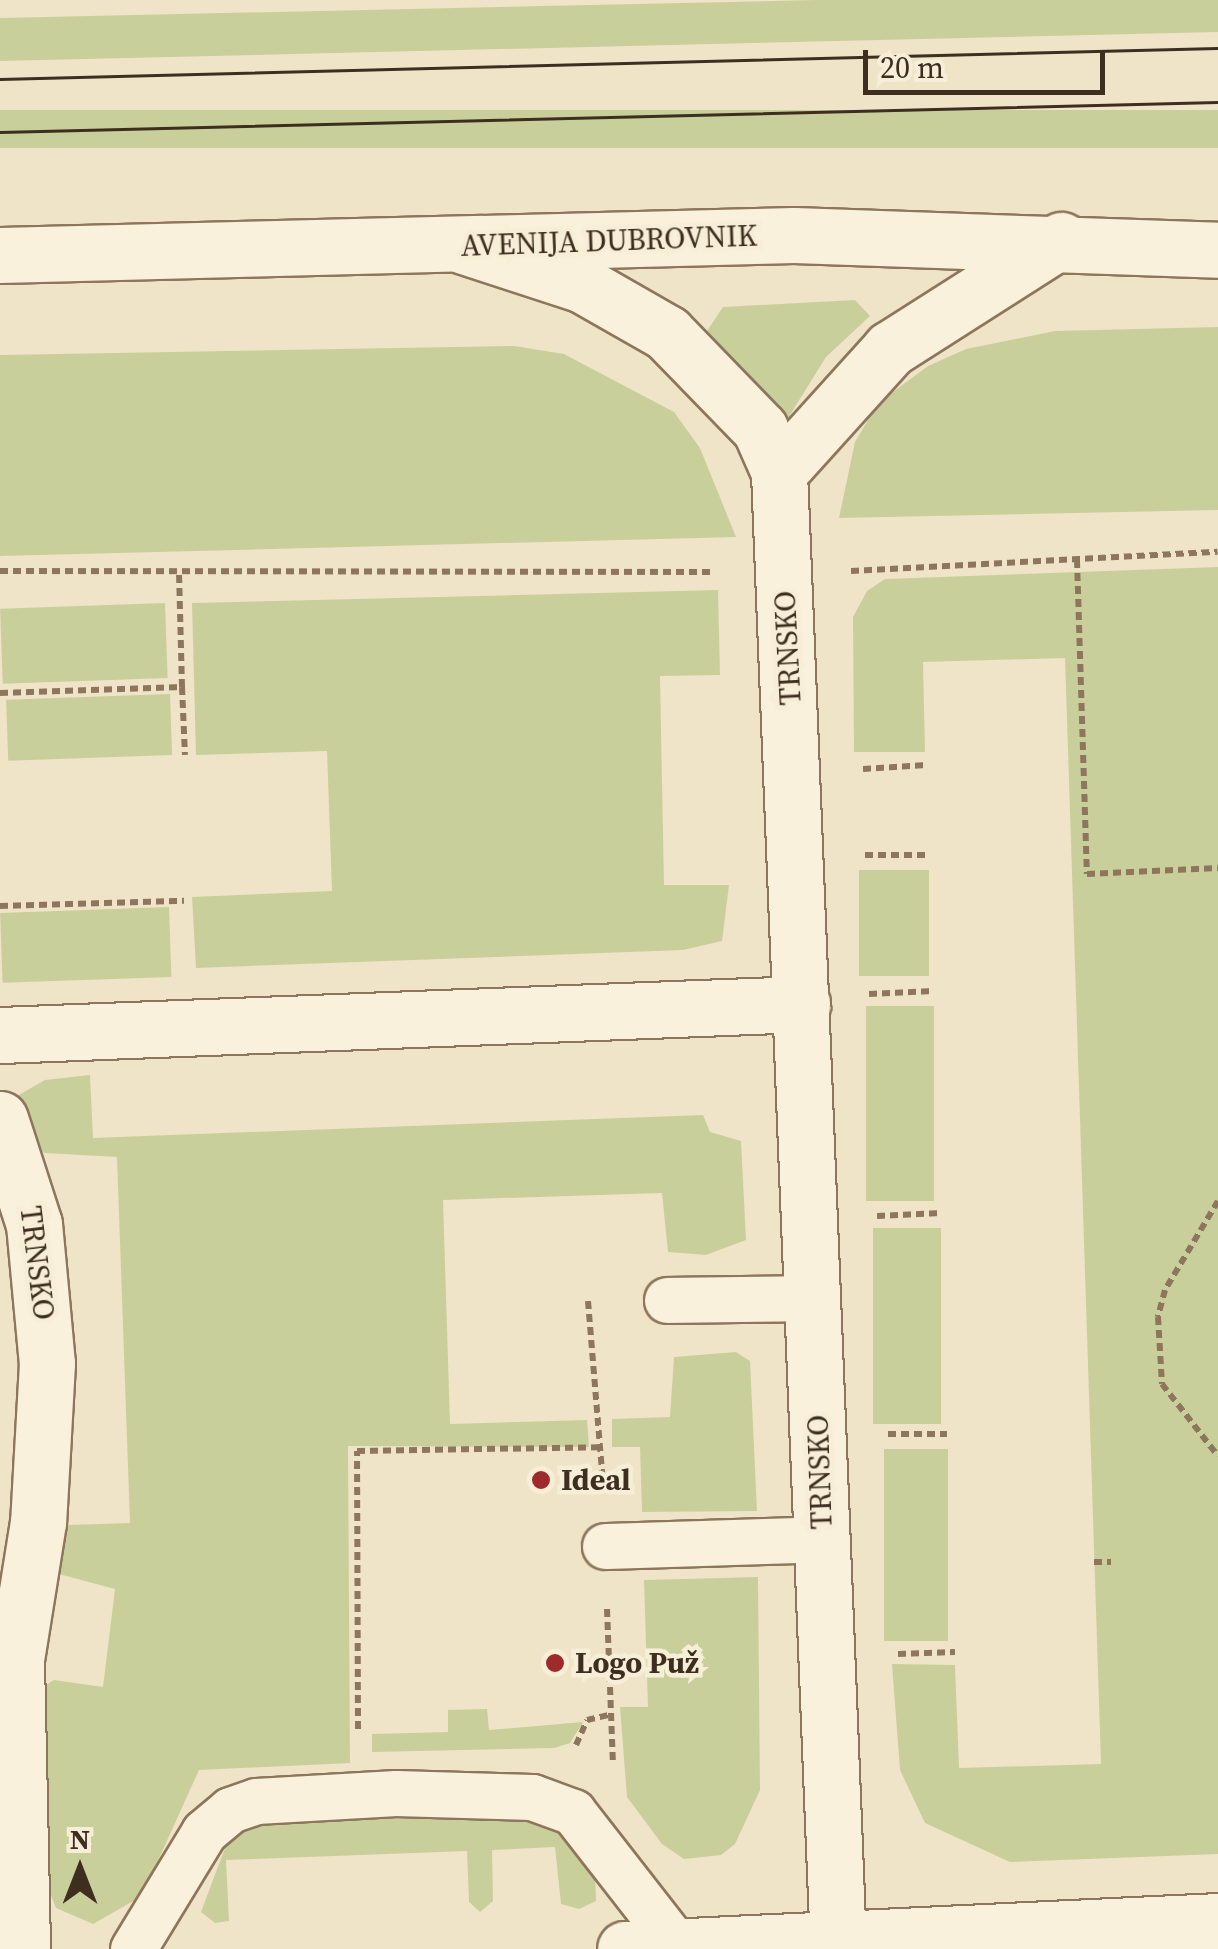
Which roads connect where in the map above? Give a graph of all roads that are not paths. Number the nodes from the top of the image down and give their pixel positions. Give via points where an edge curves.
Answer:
1 (1061, 240) junction
2 (464, 246) junction
3 (1218, 250) edge
4 (0, 255) edge
5 (780, 472) junction
6 (828, 1000) junction
7 (0, 1035) edge
8 (0, 1119) edge
9 (814, 1298) junction
10 (666, 1300) dead end
11 (822, 1540) junction
12 (605, 1546) dead end
13 (1218, 1921) edge
14 (838, 1944) edge
15 (652, 1948) edge
16 (22, 1949) edge
17 (133, 1949) edge

1 - 2 street, AVENIJA DUBROVNIK via 794,235
1 - 3 street, AVENIJA DUBROVNIK
1 - 5 street via 890,349
2 - 4 street, AVENIJA DUBROVNIK
2 - 5 street, TRNSKO via 583,285 666,332 760,429
5 - 6 street, TRNSKO
6 - 7 street
6 - 9 street, TRNSKO
8 - 16 street, TRNSKO via 34,1224 47,1363 38,1522 16,1660
9 - 10 lane
9 - 11 street, TRNSKO
11 - 12 lane
11 - 14 street, TRNSKO
13 - 14 street
14 - 15 street
15 - 17 lane via 573,1812 532,1797 396,1793 256,1801 230,1810 204,1832

